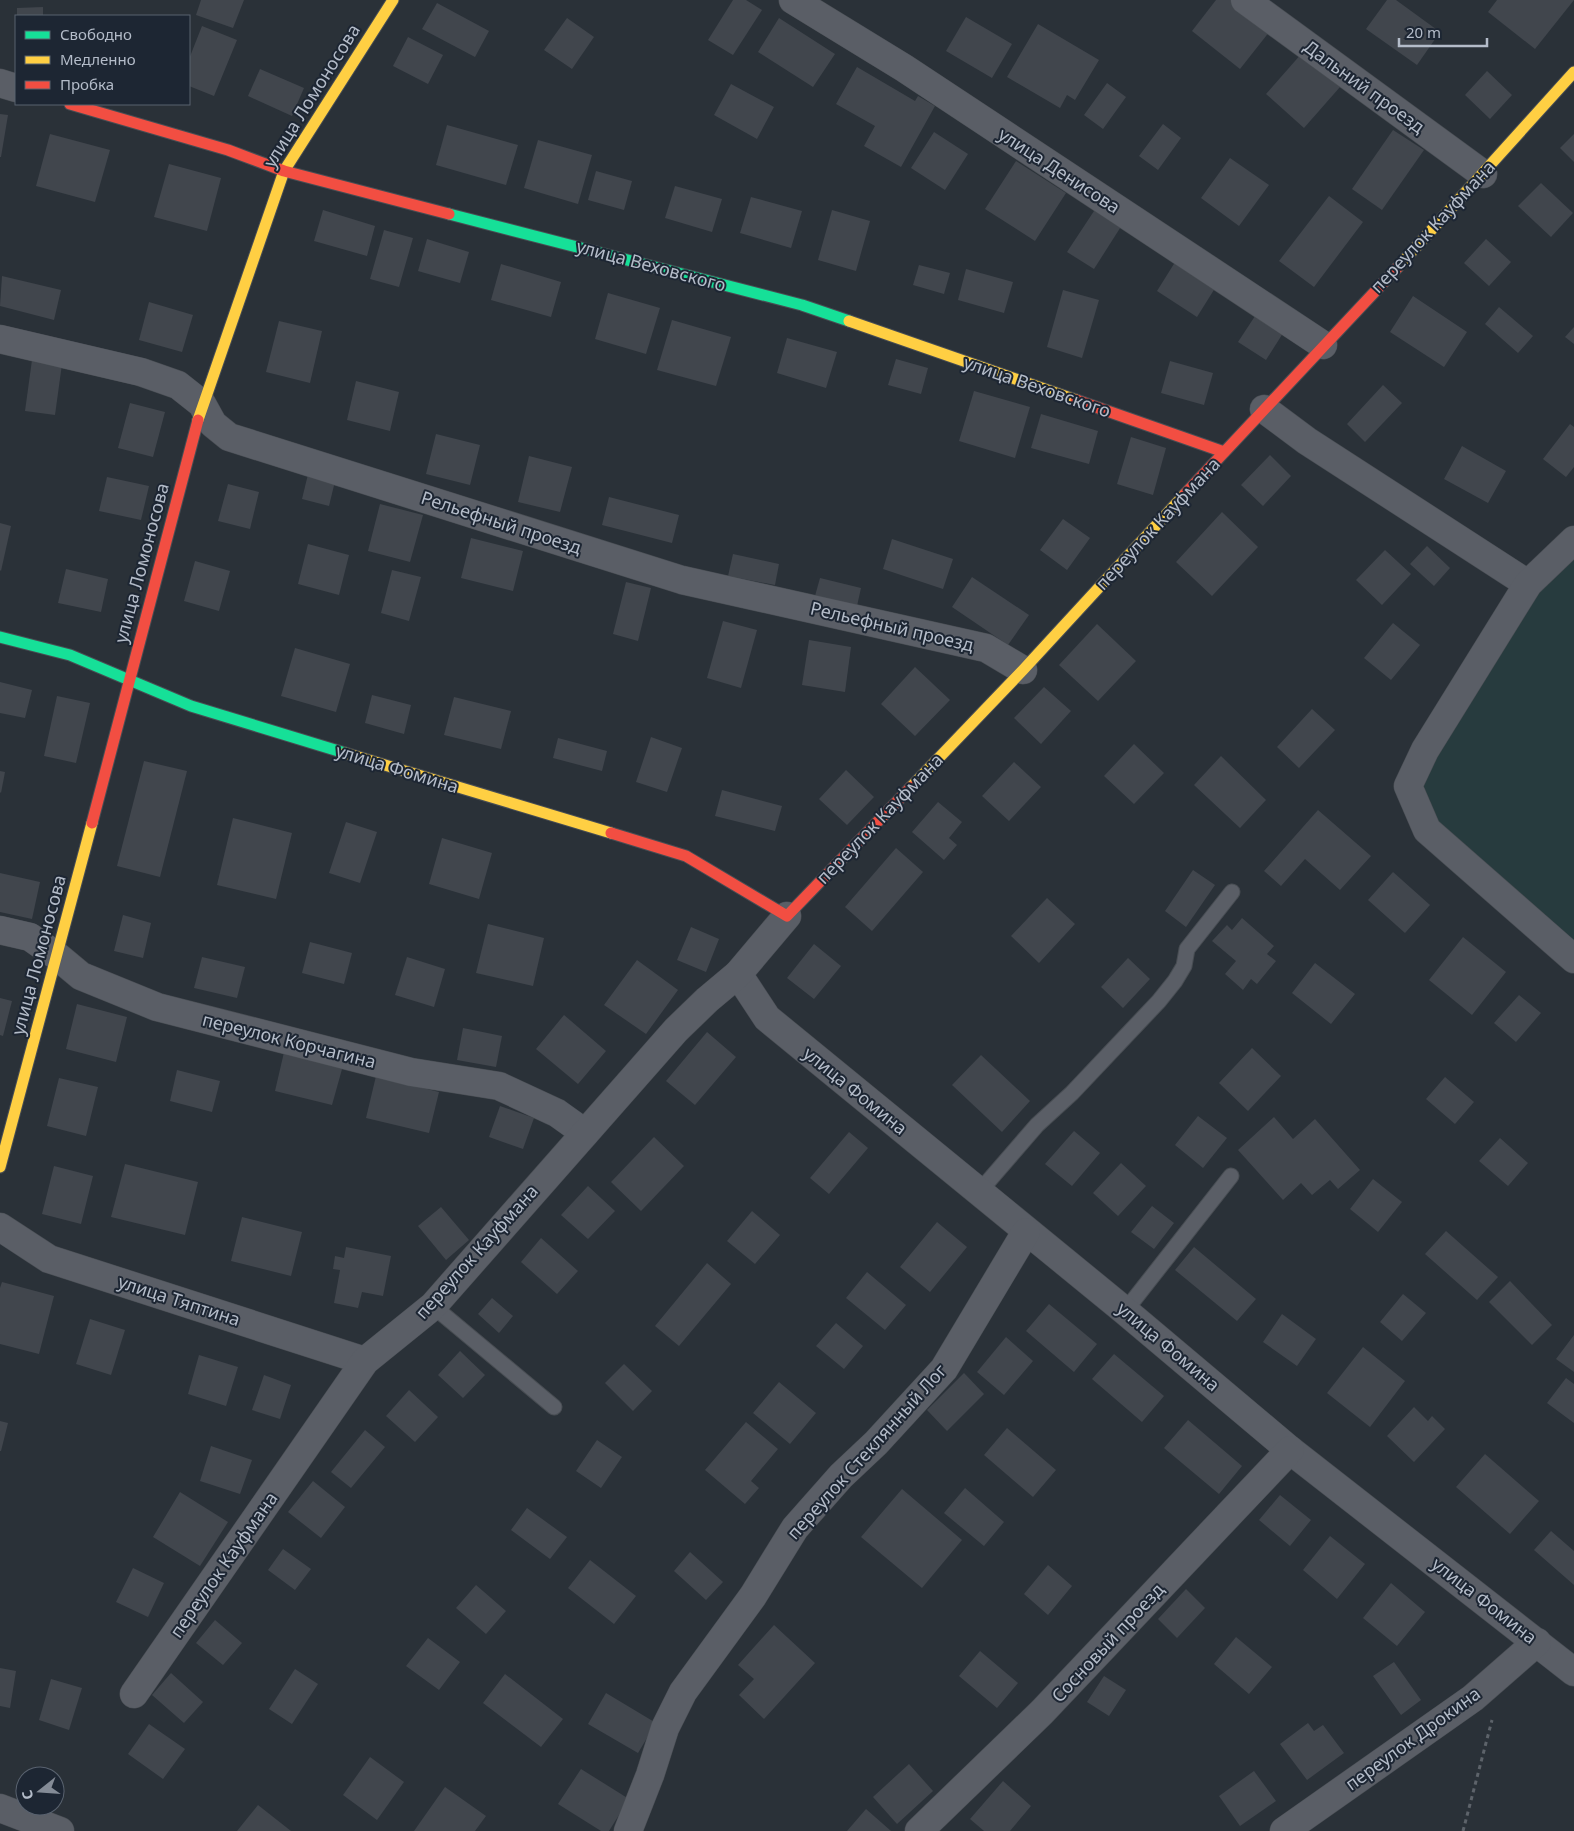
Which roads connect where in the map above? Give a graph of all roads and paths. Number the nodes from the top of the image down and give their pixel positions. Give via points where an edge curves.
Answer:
1 (393, 0) edge
2 (793, 0) edge
3 (1245, 0) edge
4 (1574, 72) edge
5 (0, 83) edge
6 (15, 88) edge
7 (73, 105) edge
8 (284, 171) junction
9 (1482, 174) junction
10 (0, 339) edge
11 (1323, 345) junction
12 (202, 404) junction
13 (1264, 409) junction
14 (1224, 452) junction
15 (1574, 540) edge
16 (1528, 584) junction
17 (0, 637) edge
18 (1022, 670) junction
19 (129, 679) junction
20 (1232, 892) dead end
21 (787, 916) junction
22 (0, 930) edge
23 (57, 956) junction
24 (1574, 959) edge
25 (738, 974) junction
26 (585, 1133) junction
27 (0, 1166) edge
28 (1230, 1176) dead end
29 (979, 1192) junction
30 (0, 1228) edge
31 (1026, 1232) junction
32 (433, 1306) junction
33 (1125, 1311) junction
34 (365, 1361) junction
35 (554, 1406) dead end
36 (1290, 1450) junction
37 (1537, 1642) junction
38 (1574, 1672) edge
39 (134, 1694) dead end
40 (1492, 1717) dead end
41 (0, 1808) edge
42 (60, 1831) edge
43 (628, 1831) edge
44 (919, 1831) edge
45 (1284, 1831) edge
46 (1463, 1831) edge

1 - 8 street, улица Ломоносова
2 - 11 street, улица Денисова via 904,68
3 - 9 street, Дальний проезд
4 - 9 street, переулок Кауфмана
5 - 6 street
7 - 8 street, улица Веховского via 228,150
8 - 12 street, улица Ломоносова
8 - 14 street, улица Веховского via 802,305
9 - 11 street, переулок Кауфмана
10 - 12 street, Рельефный проезд via 141,372 178,385
11 - 13 street, переулок Кауфмана
12 - 18 street, Рельефный проезд via 213,424 229,437 682,580 986,648
12 - 19 street, улица Ломоносова
13 - 14 street, переулок Кауфмана
13 - 16 street via 1306,441
14 - 18 street, переулок Кауфмана
15 - 16 street
16 - 24 street via 1425,750 1408,786 1428,830
17 - 19 street, улица Фомина via 70,655
18 - 21 street, переулок Кауфмана
19 - 21 street, улица Фомина via 191,706 686,856
19 - 23 street, улица Ломоносова
20 - 29 lane via 1187,949 1184,966 1159,1001 1072,1093 1037,1125
21 - 25 street, переулок Кауфмана
22 - 23 street, переулок Корчагина via 30,937
23 - 26 street, переулок Корчагина via 81,976 157,1007 411,1072 499,1086 557,1112
23 - 27 street, улица Ломоносова
25 - 26 street, переулок Кауфмана via 676,1030
25 - 29 street, улица Фомина via 766,1018
26 - 32 street, переулок Кауфмана
28 - 33 lane
29 - 31 street, улица Фомина
30 - 34 street, улица Тяптина via 49,1259
31 - 33 street, улица Фомина
31 - 43 street, переулок Стеклянный Лог via 944,1369 795,1528 753,1596 683,1692 665,1728
32 - 34 street, переулок Кауфмана
32 - 35 lane
33 - 36 street, улица Фомина
34 - 39 street, переулок Кауфмана
36 - 37 street, улица Фомина
36 - 44 street, Сосновый проезд via 1042,1712
37 - 38 street, улица Фомина
37 - 45 street, переулок Дрокина via 1473,1698
40 - 46 path
41 - 42 street

